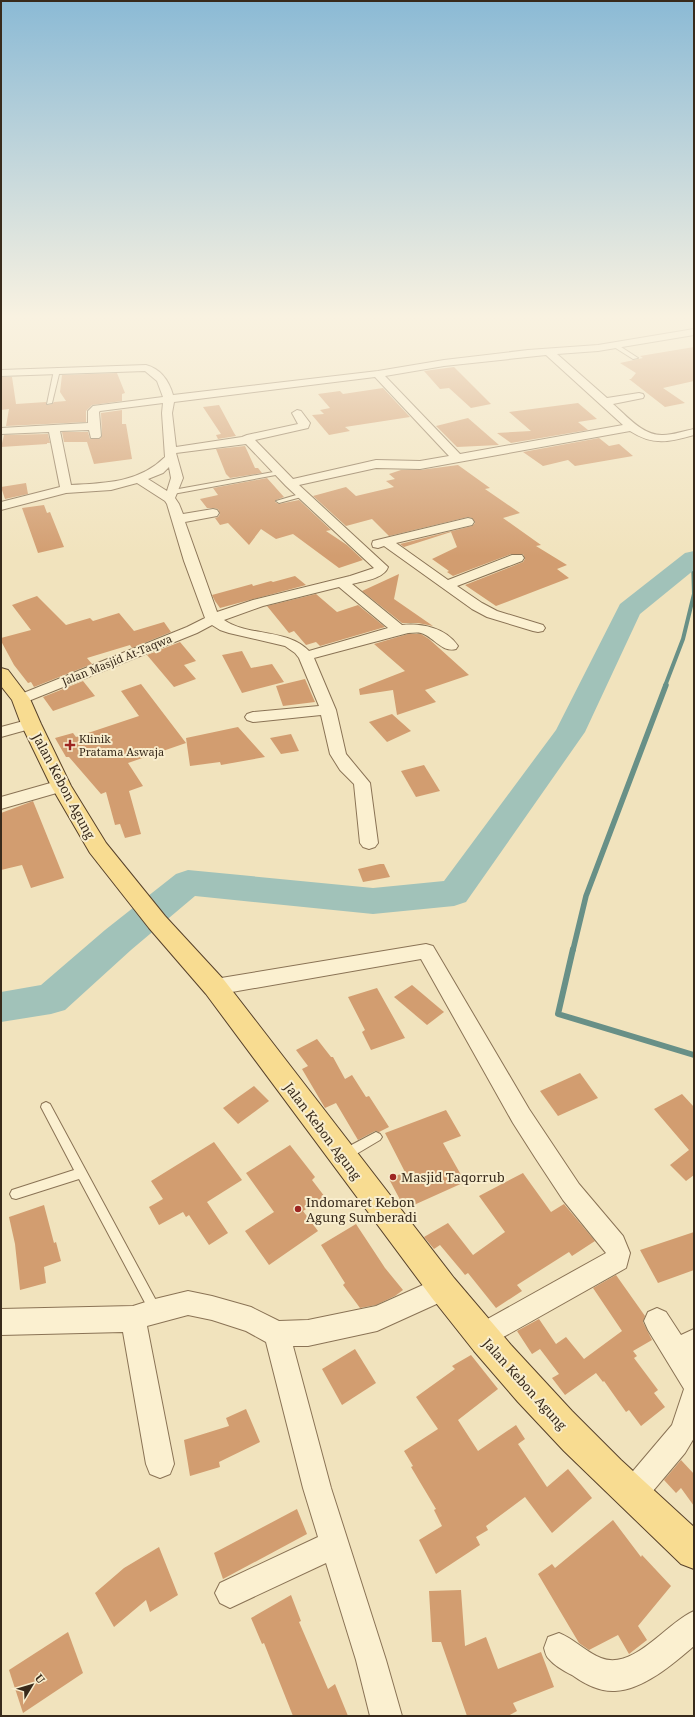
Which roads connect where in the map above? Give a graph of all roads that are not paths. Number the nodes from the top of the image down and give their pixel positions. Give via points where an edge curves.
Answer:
1 (51, 396) edge
2 (193, 396) edge
3 (399, 396) edge
4 (598, 396) edge
5 (639, 396) dead end
6 (169, 399) junction
7 (605, 402) junction
8 (49, 403) dead end
9 (297, 413) dead end
10 (632, 427) junction
11 (54, 428) junction
12 (1, 431) edge
13 (694, 432) edge
14 (248, 440) junction
15 (175, 454) junction
16 (457, 458) junction
17 (279, 473) junction
18 (139, 479) junction
19 (290, 483) junction
20 (66, 489) junction
21 (171, 495) junction
22 (303, 495) junction
23 (279, 501) dead end
24 (1, 506) edge
25 (213, 513) dead end
26 (178, 519) junction
27 (468, 522) dead end
28 (386, 542) junction
29 (362, 548) junction
30 (517, 558) dead end
31 (341, 582) junction
32 (447, 585) junction
33 (212, 618) junction
34 (538, 628) dead end
35 (399, 630) junction
36 (450, 646) dead end
37 (306, 656) junction
38 (1, 674) edge
39 (21, 699) junction
40 (328, 710) junction
41 (253, 717) dead end
42 (31, 724) junction
43 (1, 732) edge
44 (61, 786) junction
45 (1, 803) edge
46 (369, 843) dead end
47 (215, 987) junction
48 (46, 1107) dead end
49 (376, 1137) dead end
50 (342, 1156) junction
51 (82, 1173) junction
52 (16, 1194) dead end
53 (443, 1288) junction
54 (144, 1315) junction
55 (657, 1321) dead end
56 (1, 1322) edge
57 (277, 1334) junction
58 (482, 1336) junction
59 (685, 1347) edge
60 (694, 1382) edge
61 (694, 1396) edge
62 (160, 1464) dead end
63 (632, 1494) junction
64 (334, 1544) junction
65 (694, 1551) edge
66 (230, 1593) dead end
67 (694, 1626) edge
68 (559, 1648) dead end
69 (386, 1716) edge

1 - 8 lane
2 - 6 street
3 - 16 street
4 - 7 street
5 - 7 street
6 - 11 street via 97,408 93,415 94,431
6 - 15 street via 167,413
7 - 10 street
9 - 14 street via 304,426 249,437
10 - 13 street via 646,437 657,439
10 - 16 street
11 - 12 street
11 - 20 street
14 - 15 street
14 - 17 street
15 - 18 street via 158,470
15 - 21 street via 178,477
16 - 19 street via 420,465 376,464
17 - 19 street
17 - 21 lane
18 - 20 street via 111,486
18 - 21 street
19 - 22 street
20 - 24 street
21 - 26 street
22 - 23 lane
22 - 29 street
25 - 26 street
26 - 33 street
27 - 28 street
28 - 29 street
28 - 32 street
29 - 31 street, Jalan Masjid At-Taqwa via 381,569
30 - 32 street
31 - 33 street, Jalan Masjid At-Taqwa
31 - 35 street
32 - 34 street via 492,614
33 - 37 street via 234,630 290,643
33 - 39 street, Jalan Masjid At-Taqwa via 192,630
35 - 36 street via 414,628 430,631
35 - 37 street
37 - 40 street
38 - 39 main road, Jalan Kebon Agung
39 - 42 main road, Jalan Kebon Agung
40 - 41 street
40 - 46 street via 338,754 362,783
42 - 43 street
42 - 44 main road, Jalan Kebon Agung
44 - 45 street
44 - 47 main road, Jalan Kebon Agung via 98,848 132,893
47 - 50 main road, Jalan Kebon Agung
47 - 58 street via 426,951 540,1146 571,1192 614,1244 618,1253 617,1260
48 - 51 lane
49 - 50 lane
50 - 53 main road, Jalan Kebon Agung
51 - 52 lane
51 - 54 lane
53 - 57 street via 376,1318 308,1333
53 - 58 main road, Jalan Kebon Agung
54 - 56 street
54 - 57 street via 188,1303 251,1320
54 - 62 street
55 - 59 street
57 - 64 street
58 - 63 main road, Jalan Kebon Agung via 560,1423
59 - 60 street
61 - 63 street via 683,1432
63 - 65 main road, Jalan Kebon Agung
64 - 66 street
64 - 69 street
67 - 68 street via 644,1666 624,1674 602,1674

